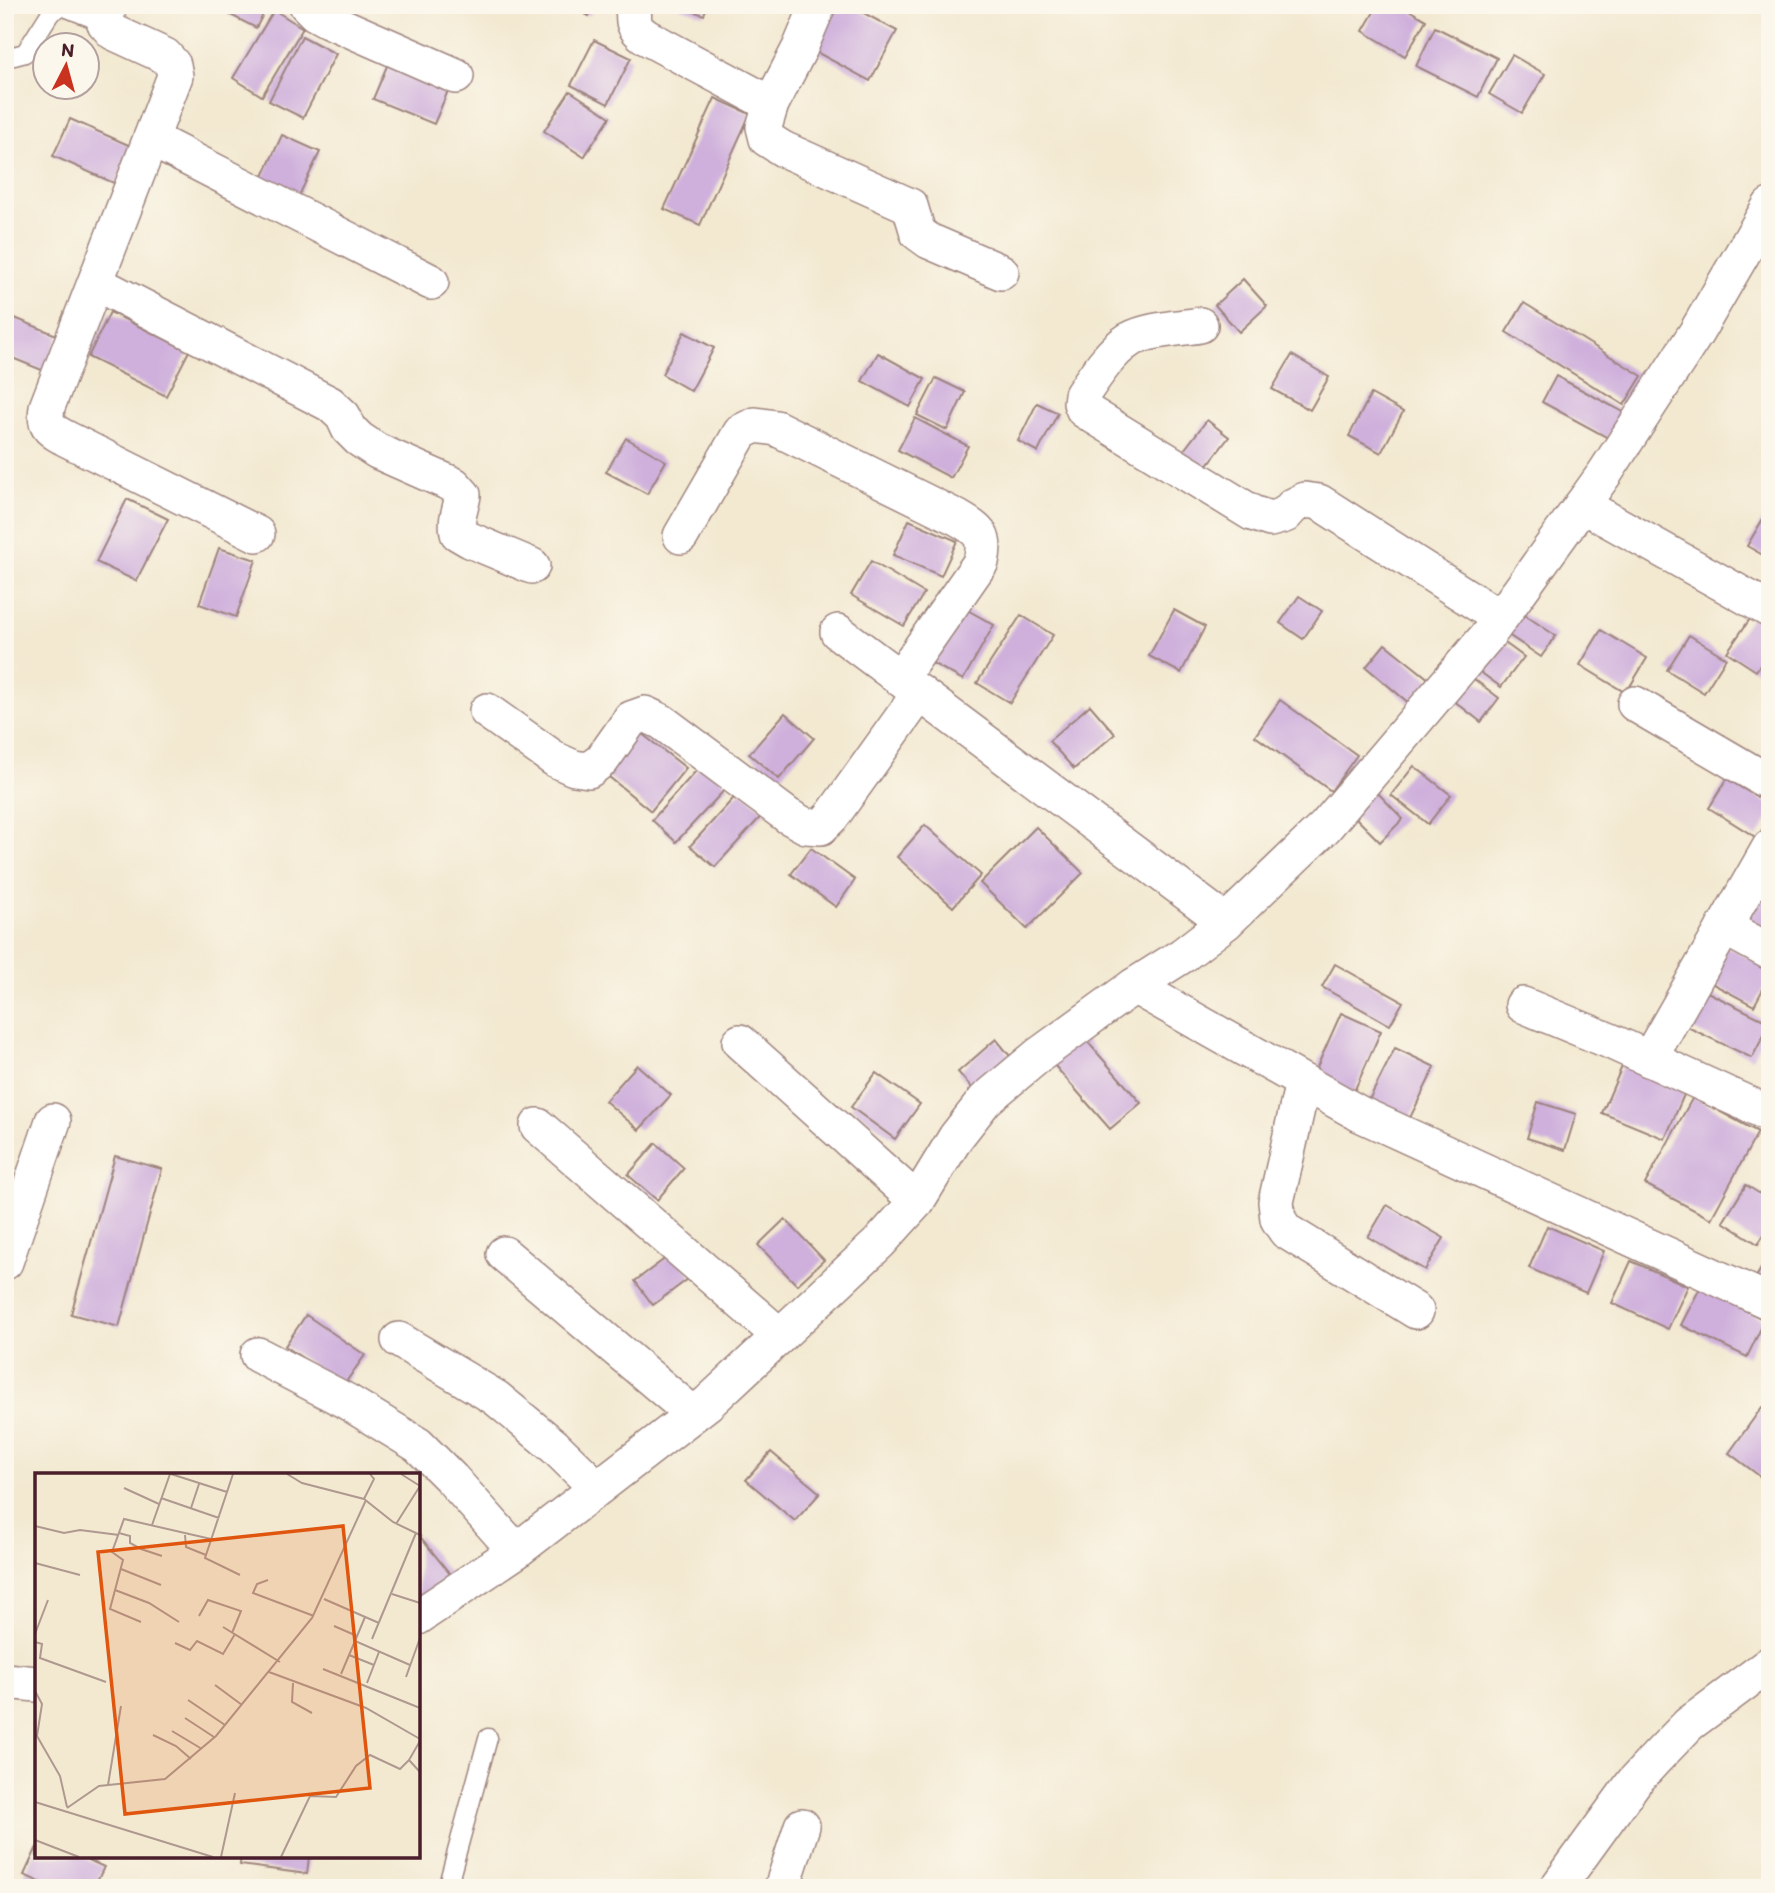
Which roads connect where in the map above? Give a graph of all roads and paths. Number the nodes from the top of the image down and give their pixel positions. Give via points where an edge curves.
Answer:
1 (307, 5) edge
2 (634, 5) edge
3 (818, 5) edge
4 (107, 14) edge
5 (5, 53) edge
6 (456, 76) dead end
7 (771, 104) junction
8 (151, 139) junction
9 (1770, 206) edge
10 (1001, 272) dead end
11 (431, 282) dead end
12 (96, 283) junction
13 (1200, 326) dead end
14 (1582, 505) junction
15 (257, 534) dead end
16 (681, 536) dead end
17 (531, 566) dead end
18 (1770, 610) edge
19 (1500, 618) junction
20 (838, 632) dead end
21 (910, 685) junction
22 (1635, 704) dead end
23 (487, 711) dead end
24 (1770, 783) edge
25 (1770, 847) edge
26 (1226, 922) junction
27 (1724, 927) junction
28 (1770, 952) edge
29 (1135, 986) junction
30 (1523, 1006) dead end
31 (740, 1042) dead end
32 (1649, 1059) junction
33 (1303, 1082) junction
34 (1770, 1114) edge
35 (53, 1121) dead end
36 (538, 1126) dead end
37 (917, 1201) junction
38 (504, 1254) dead end
39 (5, 1262) edge
40 (1770, 1301) edge
41 (1416, 1311) dead end
42 (780, 1336) junction
43 (399, 1340) dead end
44 (258, 1355) dead end
45 (693, 1414) junction
46 (597, 1488) junction
47 (516, 1551) junction
48 (420, 1617) edge
49 (1770, 1664) edge
50 (5, 1681) edge
51 (35, 1684) edge
52 (488, 1738) dead end
53 (802, 1826) dead end
54 (447, 1888) edge
55 (782, 1888) edge
56 (1557, 1888) edge

1 - 6 street via 328,20
2 - 7 street via 636,30
3 - 7 street
4 - 5 lane via 62,6 51,12 25,53
4 - 8 street via 113,32 165,56 173,65 175,76
7 - 10 street via 764,127 766,139 910,206 918,233 929,241
8 - 11 street
8 - 12 street
9 - 14 street via 1696,333
12 - 15 street via 47,407 49,429
12 - 17 street via 330,404 349,429 377,451 454,485 463,495 458,533
13 - 19 street via 1146,333 1117,349 1082,395 1084,410 1252,513 1270,519 1285,515 1305,500 1320,502
14 - 18 street
14 - 19 street
16 - 21 street via 741,432 755,425 776,428 978,531 985,546 981,562
19 - 26 street via 1325,827
20 - 21 street
21 - 23 street via 821,827 806,826 788,816 645,714 631,719 602,760 589,770 556,760
21 - 26 street
22 - 24 street
25 - 27 street
26 - 29 street
27 - 28 street
27 - 32 street
29 - 33 street
29 - 37 street via 985,1100
30 - 32 street
31 - 37 street
32 - 34 street
33 - 40 street via 1360,1114
33 - 41 street via 1276,1202 1278,1219 1286,1231
35 - 39 street
36 - 42 street
37 - 42 street
38 - 45 street
42 - 45 street
43 - 46 street via 496,1398
44 - 47 street via 418,1445
45 - 46 street
46 - 47 street
47 - 48 street
49 - 56 street via 1689,1724 1657,1757
50 - 51 street
52 - 54 lane
53 - 55 street

